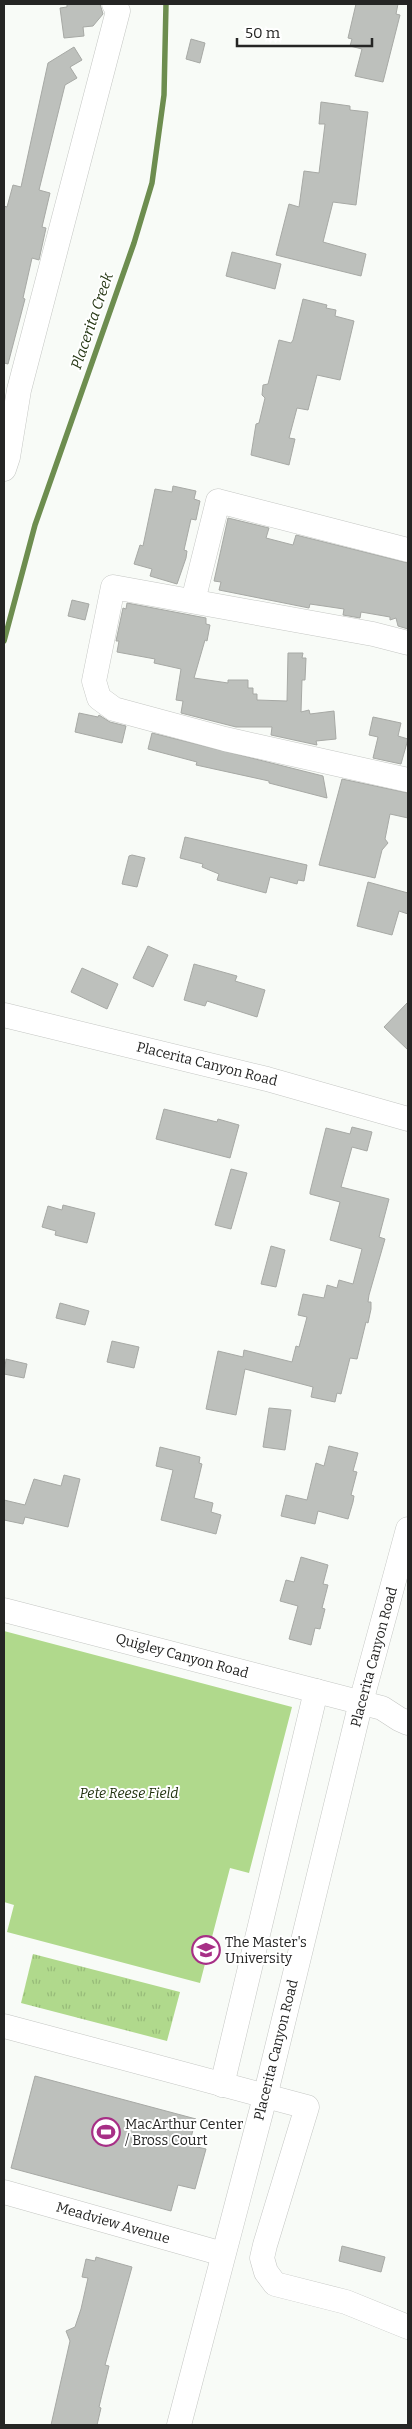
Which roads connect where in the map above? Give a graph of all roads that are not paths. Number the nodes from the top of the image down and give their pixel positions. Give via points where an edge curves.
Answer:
1 (114, 4) edge
2 (4, 469) edge
3 (408, 550) edge
4 (193, 601) junction
5 (408, 643) edge
6 (408, 780) edge
7 (4, 1015) edge
8 (408, 1119) edge
9 (408, 1529) edge
10 (4, 1610) edge
11 (316, 1691) junction
12 (361, 1702) junction
13 (408, 1722) edge
14 (4, 2026) edge
15 (222, 2085) junction
16 (265, 2097) junction
17 (4, 2192) edge
18 (223, 2254) junction
19 (408, 2327) edge
20 (179, 2425) edge

1 - 2 street via 118,10 19,390
3 - 4 street via 218,501
4 - 5 street
4 - 6 street via 113,587 94,681 95,690 106,705 225,739
7 - 8 street, Placerita Canyon Road via 267,1078
9 - 12 street, Placerita Canyon Road
10 - 11 street, Quigley Canyon Road
11 - 12 street, Quigley Canyon Road
11 - 15 street
12 - 13 street, Quigley Canyon Road via 382,1708
12 - 16 street, Placerita Canyon Road
14 - 15 street
15 - 16 street
16 - 18 street, Placerita Canyon Road
16 - 19 street via 307,2107 264,2245 262,2258 266,2272 275,2284 346,2302
17 - 18 street, Meadview Avenue
18 - 20 street, Placerita Canyon Road

